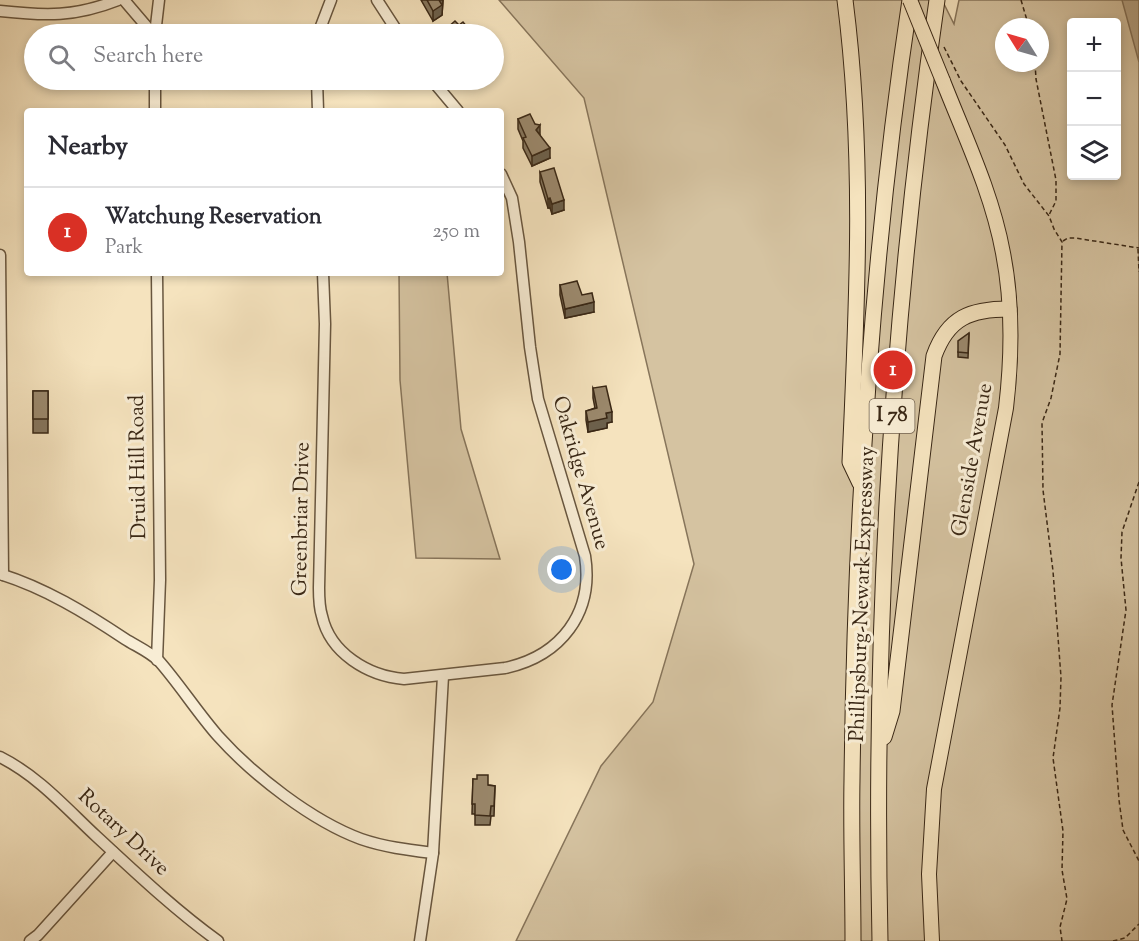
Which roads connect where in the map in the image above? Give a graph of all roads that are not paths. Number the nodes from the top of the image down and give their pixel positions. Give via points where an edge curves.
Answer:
1 (118, 0) edge
2 (124, 0) edge
3 (159, 0) edge
4 (331, 0) edge
5 (377, 0) edge
6 (845, 0) edge
7 (910, 0) edge
8 (937, 0) edge
9 (0, 11) edge
10 (145, 24) edge
11 (155, 24) edge
12 (321, 24) edge
13 (393, 24) edge
14 (155, 90) edge
15 (317, 90) edge
16 (441, 90) edge
17 (155, 108) edge
18 (318, 108) edge
19 (456, 108) edge
20 (504, 181) edge
21 (0, 255) edge
22 (157, 276) edge
23 (323, 276) edge
24 (1010, 309) junction
25 (861, 484) junction
26 (1, 574) edge
27 (157, 660) junction
28 (443, 676) junction
29 (879, 754) junction
30 (0, 757) edge
31 (113, 852) junction
32 (433, 853) junction
33 (30, 941) edge
34 (218, 941) edge
35 (420, 941) edge
36 (853, 941) edge
37 (880, 941) edge
38 (932, 941) edge

1 - 9 street via 72,14 42,16
2 - 10 street
3 - 11 street
4 - 12 street
5 - 13 street
6 - 25 highway via 859,191 850,462
7 - 24 main road, Glenside Avenue, bridge via 989,202 1003,254
7 - 25 highway, Phillipsburg-Newark Expressway / I 78 via 881,230
8 - 29 highway, Phillipsburg-Newark Expressway / I 78 via 917,141 898,326 883,564
14 - 17 street
15 - 18 street
16 - 19 street
20 - 28 street, Oakridge Avenue via 516,220 538,399 585,556 587,582 573,623 542,654 513,666
21 - 26 street
22 - 27 street, Druid Hill Road
23 - 28 street, Greenbriar Drive via 319,588 322,618 336,646 370,671 404,680
24 - 29 highway via 978,310 962,318 948,330 934,356 892,711
24 - 38 main road, Glenside Avenue via 1006,408 934,789 929,874
25 - 36 highway, Phillipsburg-Newark Expressway / I 78 via 851,782
26 - 27 street via 83,611
27 - 32 street via 219,736 284,795 361,839
28 - 32 street
29 - 37 highway, Phillipsburg-Newark Expressway / I 78
30 - 31 street, Rotary Drive via 44,787
31 - 33 street
31 - 34 street, Rotary Drive
32 - 35 street

